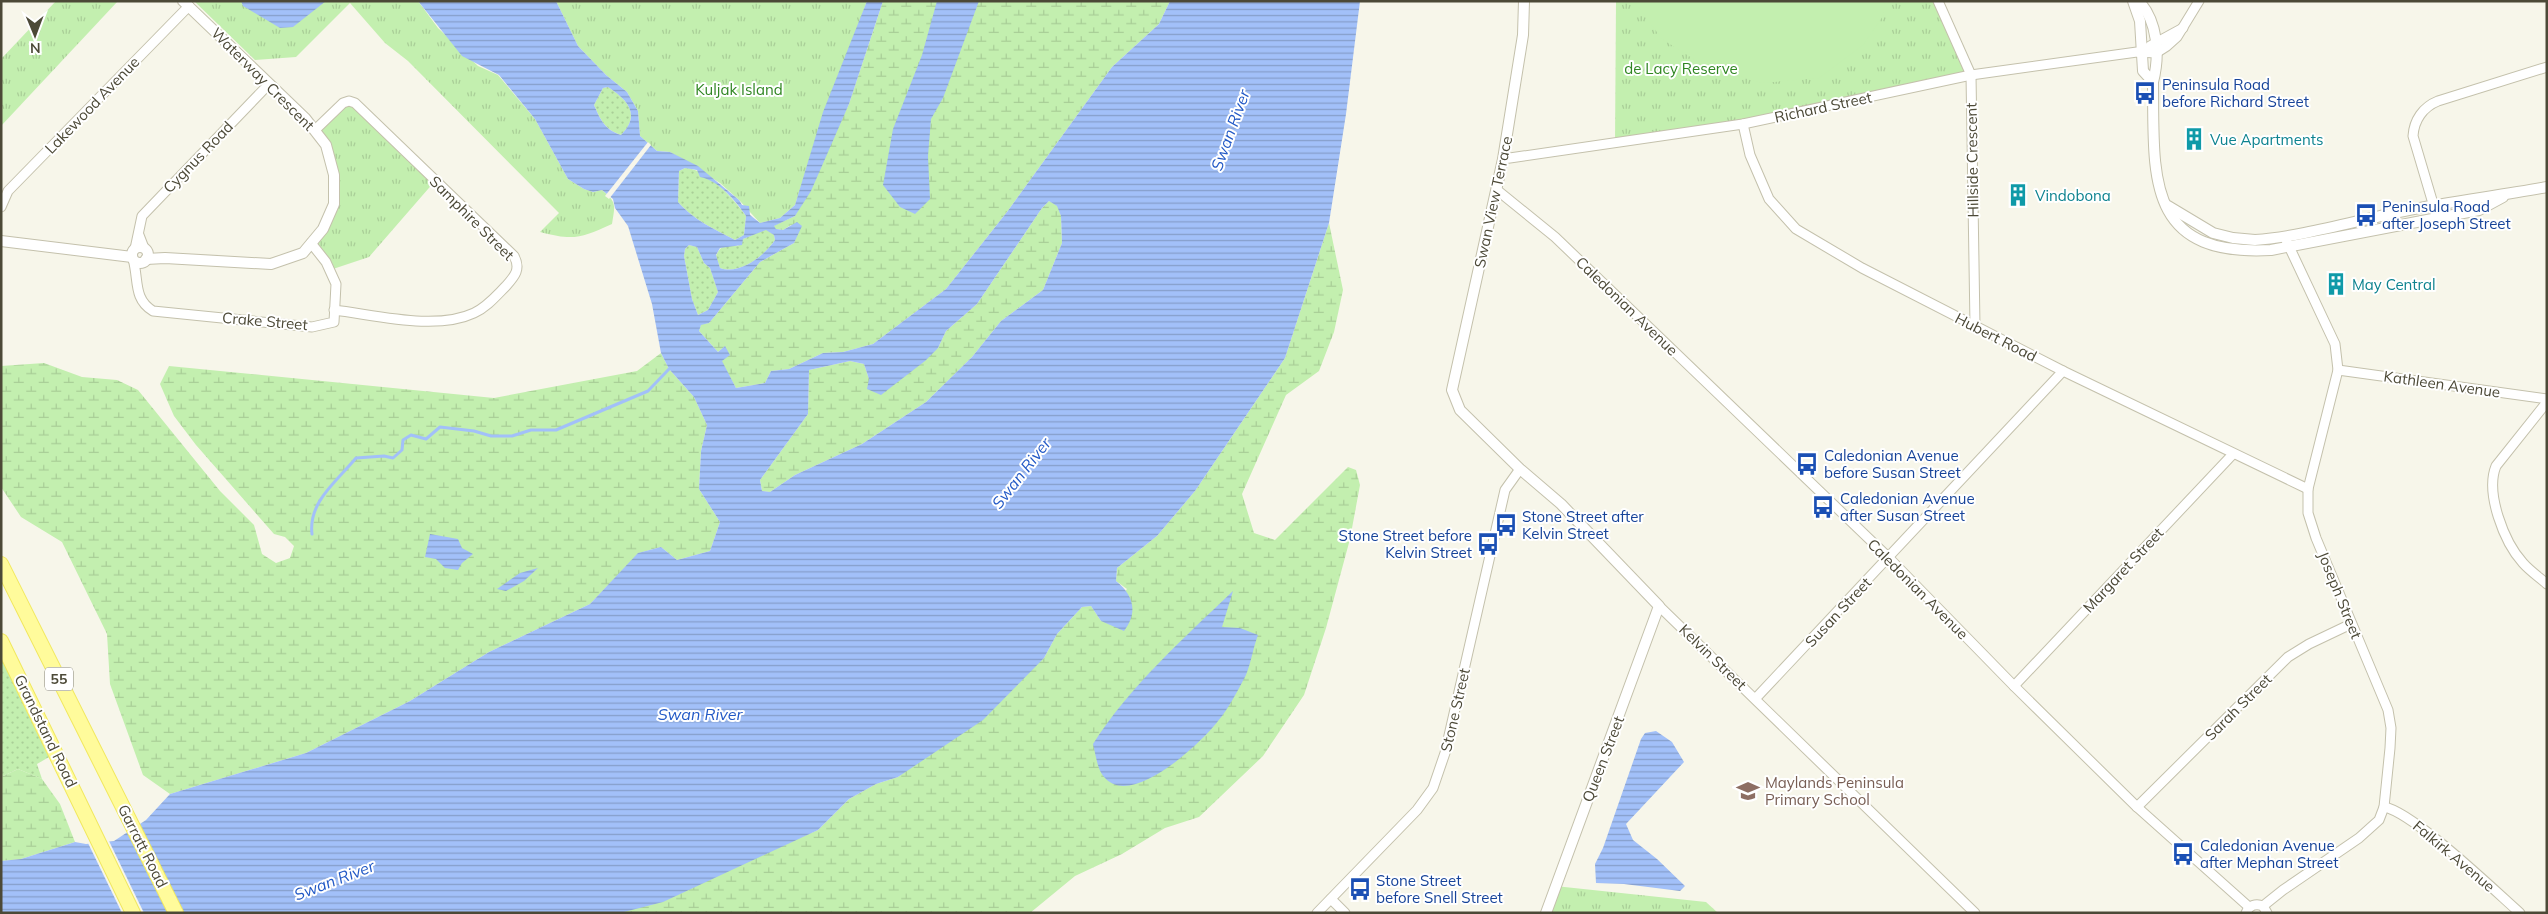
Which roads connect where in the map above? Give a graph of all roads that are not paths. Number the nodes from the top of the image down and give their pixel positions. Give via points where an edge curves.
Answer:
1 (1524, 1) edge
2 (1938, 1) edge
3 (2133, 1) edge
4 (2140, 1) edge
5 (2199, 1) edge
6 (186, 4) edge
7 (2156, 47) junction
8 (2142, 52) junction
9 (2547, 67) edge
10 (1971, 75) junction
11 (2153, 82) junction
12 (269, 84) junction
13 (1743, 124) junction
14 (315, 130) junction
15 (1504, 159) junction
16 (2547, 187) edge
17 (1497, 190) junction
18 (2503, 196) junction
19 (2434, 205) junction
20 (2168, 206) junction
21 (1, 207) edge
22 (2437, 217) junction
23 (2285, 235) junction
24 (2242, 239) junction
25 (1, 241) edge
26 (311, 243) junction
27 (2288, 248) junction
28 (2240, 251) junction
29 (139, 254) junction
30 (334, 310) junction
31 (1975, 326) junction
32 (2338, 370) junction
33 (2062, 371) junction
34 (1455, 400) joint
35 (2547, 400) edge
36 (2232, 454) junction
37 (1520, 469) junction
38 (2308, 489) junction
39 (1889, 558) junction
40 (1, 564) edge
41 (2547, 584) edge
42 (1659, 606) junction
43 (2351, 624) junction
44 (1, 640) edge
45 (2014, 686) junction
46 (1756, 698) junction
47 (2137, 807) junction
48 (2384, 807) junction
49 (1331, 899) junction
50 (2248, 910) edge
51 (2265, 910) edge
52 (133, 913) edge
53 (176, 913) edge
54 (1317, 913) edge
55 (1345, 913) edge
56 (1546, 913) edge
57 (1975, 913) edge
58 (2520, 913) edge

1 - 15 street, Swan View Terrace via 1523,35
2 - 10 street, Hillside Crescent
3 - 8 street via 2140,21
4 - 7 street via 2151,20
5 - 7 street via 2183,28
6 - 12 street, Waterway Crescent
6 - 21 street, Lakewood Avenue via 8,192
7 - 8 street, Richard Street
7 - 11 street
8 - 10 street, Richard Street
8 - 11 street via 2143,71
9 - 19 street via 2425,108 2414,126 2414,136
10 - 13 street, Richard Street
10 - 31 street, Hillside Crescent
11 - 20 street via 2156,181
12 - 14 street, Waterway Crescent
12 - 29 street, Cygnus Road via 142,216
13 - 15 street, Richard Street
13 - 31 street, Hubert Road via 1750,155 1770,199 1796,229 1862,268
14 - 26 street, Waterway Crescent via 326,145 334,175 334,204 323,229
14 - 30 street, Samphire Street via 343,103 355,104 476,217 518,262 515,276 488,305 462,318 431,321
15 - 17 street, Swan View Terrace
16 - 18 street
17 - 34 street, Swan View Terrace via 1453,382
17 - 39 street, Caledonian Avenue via 1555,237
18 - 19 street
18 - 22 street via 2479,210
19 - 22 street
19 - 23 street
20 - 24 street via 2202,228
20 - 28 street via 2173,220 2189,234 2222,248
22 - 27 street
23 - 24 street
23 - 27 street, Joseph Street
24 - 28 street
25 - 29 street, Waterway Crescent
26 - 29 street, Waterway Crescent via 303,253 271,264
26 - 30 street via 326,262 336,284
27 - 28 street
27 - 32 street, Joseph Street via 2335,344
29 - 30 street, Crake Street via 139,295 143,304 153,310 312,327 334,322
31 - 33 street, Hubert Road
32 - 35 street, Kathleen Avenue
32 - 38 street, Joseph Street
33 - 36 street, Hubert Road
33 - 39 street, Susan Street
34 - 37 street, Kelvin Street via 1460,410
35 - 41 street via 2496,466 2491,479 2496,506 2508,538 2523,563
36 - 38 street, Hubert Road
36 - 45 street, Margaret Street
37 - 42 street, Kelvin Street via 1561,504
37 - 49 street, Stone Street via 1505,490 1445,753 1433,788 1417,810
38 - 43 street, Joseph Street via 2308,513
39 - 45 street, Caledonian Avenue
39 - 46 street, Susan Street
40 - 53 main road, Garratt Road / 55
42 - 46 street, Kelvin Street
42 - 56 street, Queen Street
43 - 47 street, Sarah Street via 2288,657
43 - 48 street, Joseph Street via 2388,710 2391,728
44 - 52 main road, Grandstand Road / 55
45 - 47 street, Caledonian Avenue
46 - 57 street, Kelvin Street
47 - 50 street, Caledonian Avenue
48 - 51 street, Joseph Street via 2379,820 2360,838 2283,890
48 - 58 street, Falkirk Avenue via 2392,808 2413,821
49 - 54 street, Stone Street
49 - 55 street
50 - 51 street via 2256,904

